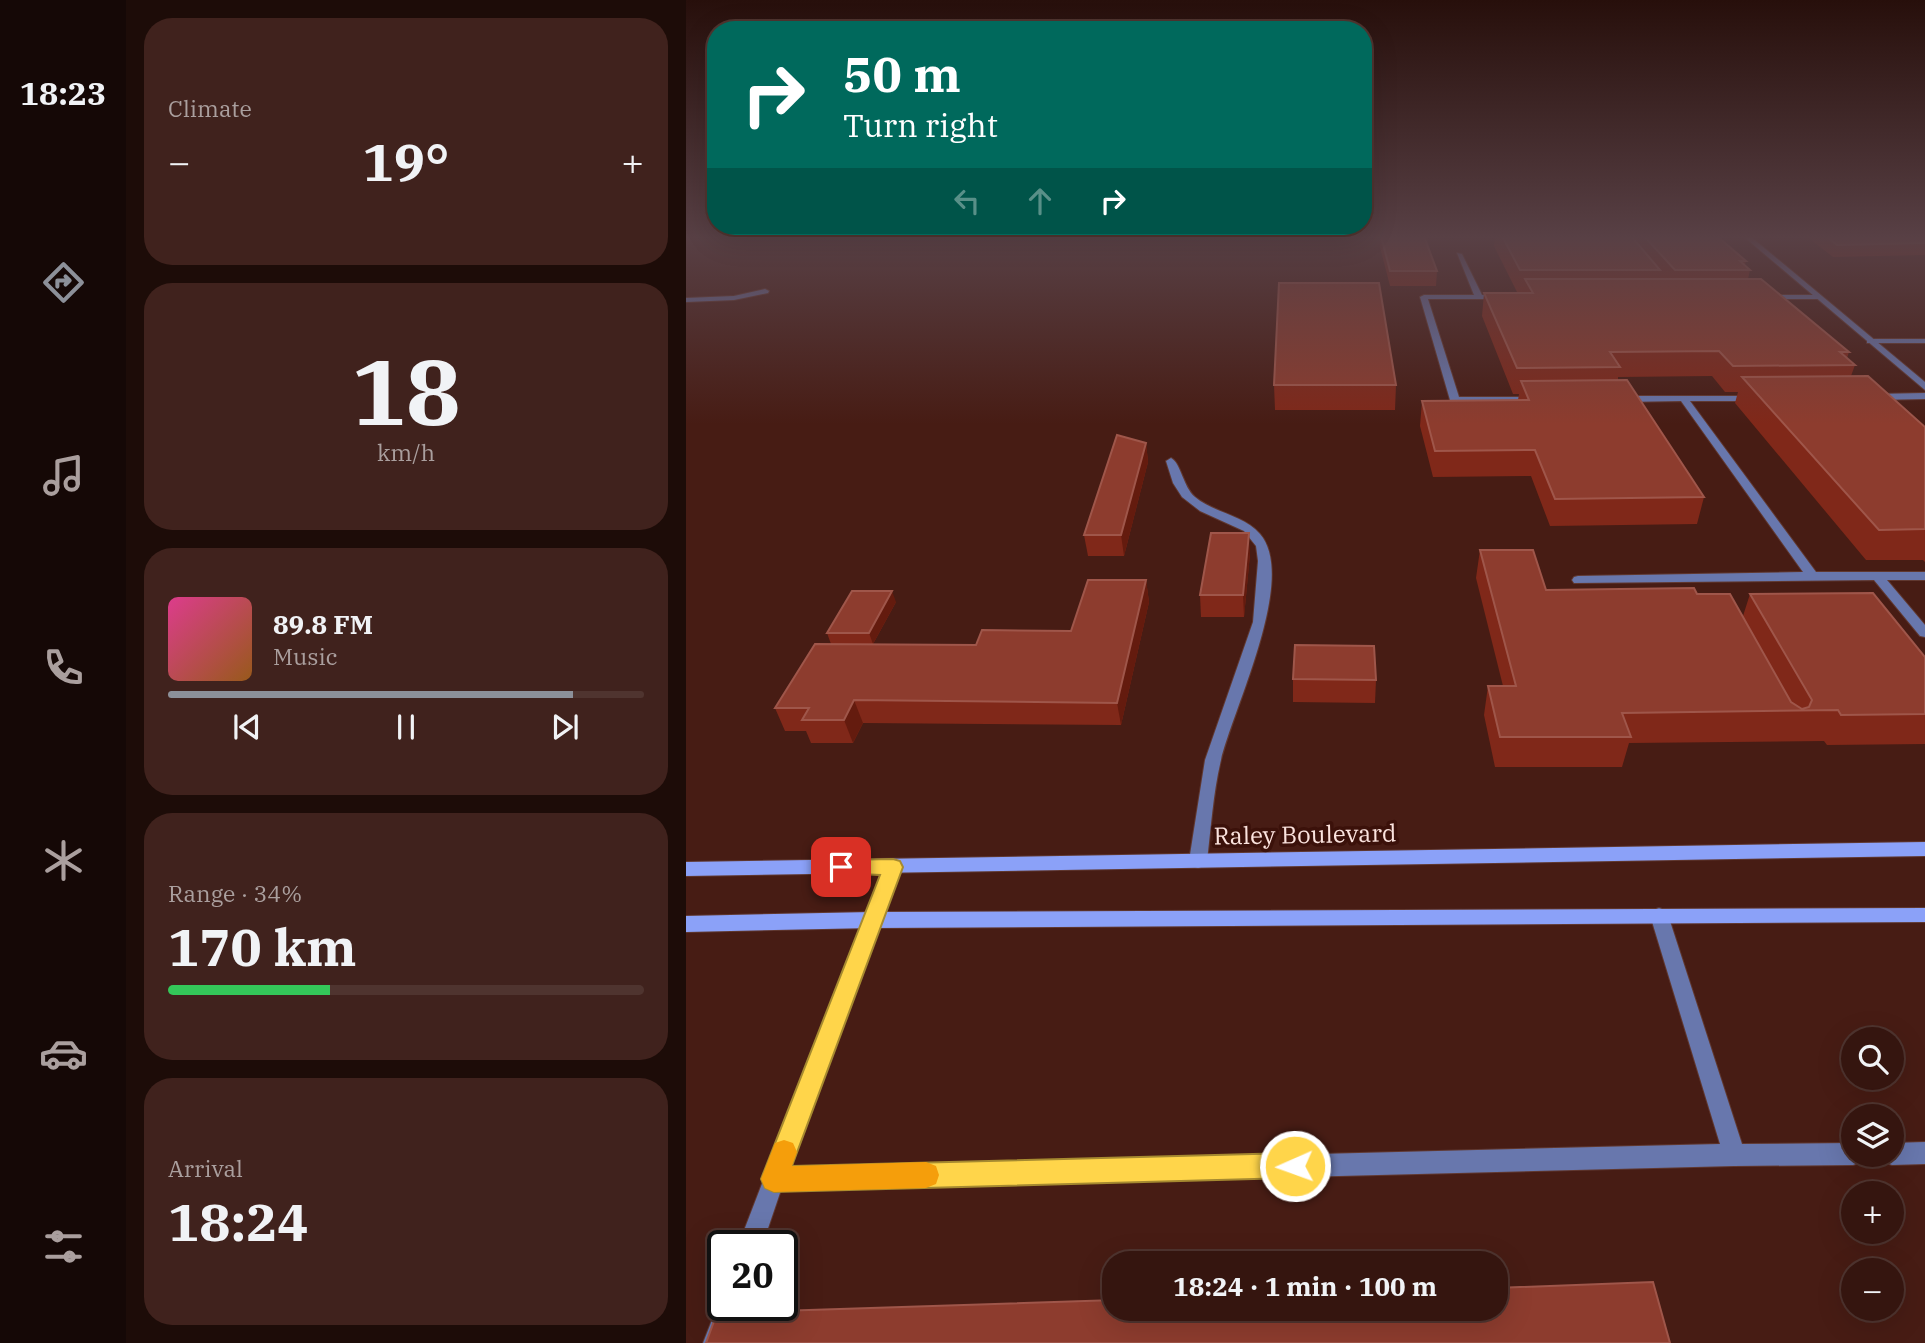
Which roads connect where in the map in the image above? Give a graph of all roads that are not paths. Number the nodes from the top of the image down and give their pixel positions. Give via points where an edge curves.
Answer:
1 (718, 299) edge
2 (1425, 299) edge
3 (1820, 299) edge
4 (686, 300) edge
5 (1870, 341) junction
6 (1925, 341) edge
7 (1925, 387) edge
8 (1858, 397) edge
9 (1925, 397) edge
10 (1764, 398) edge
11 (1616, 399) edge
12 (1684, 399) junction
13 (1549, 400) edge
14 (1171, 461) dead end
15 (1812, 576) junction
16 (1878, 576) junction
17 (1925, 576) edge
18 (1578, 580) dead end
19 (1925, 633) edge
20 (1925, 849) edge
21 (1198, 861) junction
22 (893, 867) junction
23 (686, 869) edge
24 (1659, 915) junction
25 (1925, 915) edge
26 (872, 920) junction
27 (686, 924) edge
28 (1925, 1153) edge
29 (1734, 1154) junction
30 (1841, 1154) edge
31 (1904, 1154) edge
32 (774, 1179) junction
33 (756, 1230) edge
34 (724, 1321) edge
35 (716, 1343) edge

1 - 4 street
2 - 13 street via 1455,400
3 - 5 street
5 - 6 street
5 - 7 street
8 - 9 street
10 - 12 street
11 - 12 street
12 - 15 street
14 - 21 street via 1188,498 1253,533 1263,547 1260,622 1213,760
15 - 16 street
15 - 18 street via 1710,584
16 - 17 street
16 - 19 street
20 - 21 street, Raley Boulevard
21 - 22 street, Raley Boulevard
22 - 23 street, Raley Boulevard
22 - 26 street
24 - 25 street
24 - 26 street
24 - 29 street
26 - 27 street
26 - 32 street
28 - 31 street
29 - 30 street
29 - 32 street
32 - 33 street
34 - 35 street

